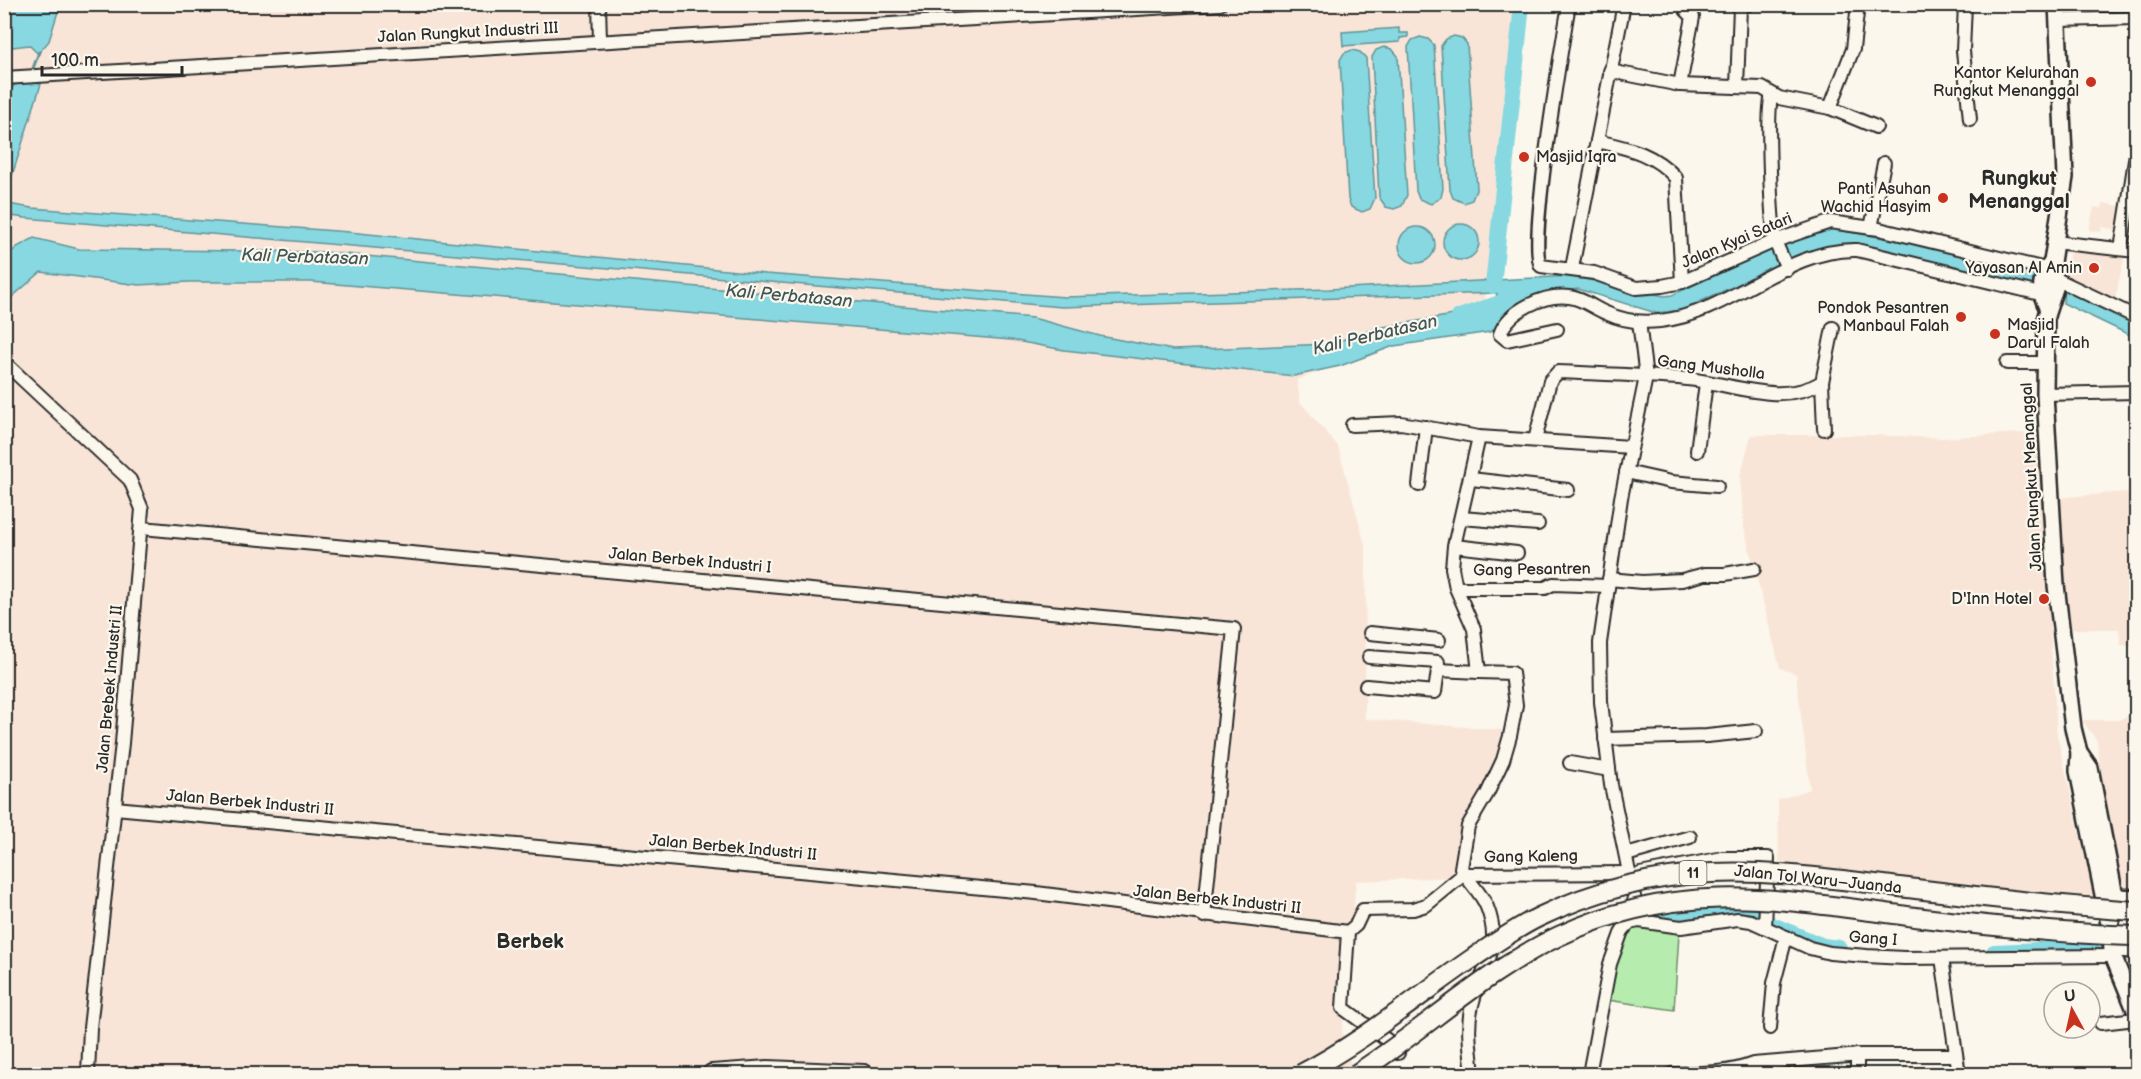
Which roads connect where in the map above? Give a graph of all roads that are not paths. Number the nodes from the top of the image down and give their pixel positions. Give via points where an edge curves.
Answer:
1 (599, 4) edge
2 (1220, 4) edge
3 (1569, 4) edge
4 (1624, 4) edge
5 (1749, 4) edge
6 (1858, 4) edge
7 (1965, 4) edge
8 (2057, 4) edge
9 (1686, 7) edge
10 (2136, 18) edge
11 (2058, 20) junction
12 (600, 41) junction
13 (1610, 71) junction
14 (4, 78) edge
15 (1680, 85) junction
16 (1737, 87) junction
17 (1772, 95) junction
18 (1830, 108) junction
19 (1970, 119) dead end
20 (1876, 127) dead end
21 (1597, 141) junction
22 (2136, 154) edge
23 (1884, 163) dead end
24 (2134, 179) edge
25 (1871, 228) junction
26 (2054, 242) junction
27 (1776, 243) junction
28 (2121, 249) junction
29 (2136, 251) edge
30 (1786, 266) junction
31 (1572, 268) junction
32 (1682, 282) junction
33 (2049, 282) junction
34 (2136, 317) edge
35 (1639, 322) junction
36 (1833, 328) dead end
37 (1557, 329) dead end
38 (4, 362) edge
39 (2007, 363) dead end
40 (2045, 363) junction
41 (1646, 377) junction
42 (1822, 382) junction
43 (1706, 383) junction
44 (2136, 392) edge
45 (2045, 394) junction
46 (1352, 425) dead end
47 (1426, 427) junction
48 (1824, 429) dead end
49 (1479, 437) junction
50 (1535, 440) junction
51 (1632, 447) junction
52 (1697, 451) dead end
53 (1626, 472) junction
54 (1471, 479) junction
55 (1419, 485) dead end
56 (1717, 486) dead end
57 (1568, 490) dead end
58 (1461, 518) junction
59 (1538, 524) dead end
60 (142, 528) junction
61 (1454, 546) junction
62 (1517, 553) dead end
63 (1754, 569) dead end
64 (1608, 583) junction
65 (1456, 588) junction
66 (1370, 633) dead end
67 (1369, 657) dead end
68 (1438, 666) junction
69 (1479, 672) junction
70 (1366, 686) dead end
71 (1756, 731) dead end
72 (1605, 739) junction
73 (2079, 752) junction
74 (1570, 763) dead end
75 (1609, 770) junction
76 (115, 808) junction
77 (1690, 837) dead end
78 (1626, 855) junction
79 (1464, 874) junction
80 (1630, 874) junction
81 (2118, 897) junction
82 (2136, 898) edge
83 (2136, 911) edge
84 (1204, 916) junction
85 (1765, 920) junction
86 (1639, 921) junction
87 (2109, 924) junction
88 (1348, 932) junction
89 (2136, 936) edge
90 (1786, 937) junction
91 (2136, 950) edge
92 (2112, 952) junction
93 (1942, 958) junction
94 (2136, 1012) edge
95 (2102, 1023) edge
96 (1770, 1028) dead end
97 (1857, 1055) junction
98 (1956, 1055) junction
99 (88, 1074) edge
100 (712, 1074) edge
101 (864, 1074) edge
102 (1301, 1074) edge
103 (1356, 1074) edge
104 (1366, 1074) edge
105 (1473, 1074) edge
106 (1589, 1074) edge
107 (1672, 1074) edge
108 (1857, 1074) edge
109 (1959, 1074) edge

1 - 12 street
2 - 12 street, Jalan Rungkut Industri III
3 - 31 street, Jalan Kyai Satari via 1543,179 1538,263 1542,267
4 - 13 street
5 - 16 street via 1740,7
6 - 18 street via 1852,49
7 - 19 street via 1963,51
8 - 11 main road, Jalan Rungkut Menanggal
9 - 15 street via 1693,17
10 - 11 street
11 - 26 main road, Jalan Rungkut Menanggal via 2065,166
12 - 14 street, Jalan Rungkut Industri III
13 - 15 street
13 - 21 street
15 - 16 street
16 - 17 street via 1762,88
17 - 18 street
17 - 27 street via 1768,124
18 - 20 street
21 - 31 street
21 - 32 street via 1638,151 1661,163 1676,178
22 - 24 street
23 - 25 street
24 - 28 street
25 - 27 street, Jalan Kyai Satari via 1827,222
25 - 33 street, Jalan Kyai Satari
26 - 28 street
26 - 33 main road, Jalan Rungkut Menanggal
27 - 30 street
27 - 32 street, Jalan Kyai Satari
28 - 29 street
30 - 33 street via 1832,251 1857,250
30 - 35 street via 1689,315
31 - 32 street, Jalan Kyai Satari via 1636,288
33 - 34 street
33 - 40 main road, Jalan Rungkut Menanggal
35 - 37 street via 1565,297 1523,306 1500,334 1507,340
35 - 41 street
36 - 42 street
38 - 60 street, Jalan Brebek Industri II via 130,480 142,510
39 - 40 street
40 - 45 main road, Jalan Rungkut Menanggal
41 - 43 street, Gang Musholla
41 - 50 street, Gang Musholla via 1558,372 1550,381
41 - 51 street
42 - 43 street, Gang Musholla via 1778,393
42 - 48 street
43 - 52 street
44 - 45 street
45 - 73 main road, Jalan Rungkut Menanggal via 2056,592
46 - 47 street via 1383,422
47 - 49 street
47 - 55 street
49 - 50 street
49 - 54 street
50 - 51 street
51 - 53 street
53 - 56 street via 1671,482
53 - 64 street
54 - 57 street
54 - 58 street
58 - 59 street
58 - 61 street
60 - 76 street, Jalan Brebek Industri II
60 - 84 street, Jalan Berbek Industri I via 1234,629
61 - 62 street
61 - 65 street via 1452,568
63 - 64 street, Gang Pesantren via 1682,580
64 - 65 street, Gang Pesantren
64 - 72 street via 1600,643
65 - 69 street via 1474,629
66 - 68 street via 1439,637
67 - 68 street
68 - 69 street
68 - 70 street via 1436,692
69 - 79 street via 1512,673 1516,705 1503,760 1467,826 1461,868
71 - 72 street
72 - 75 street
73 - 81 main road, Jalan Rungkut Menanggal via 2090,768
73 - 87 main road, Jalan Rungkut Menanggal via 2078,771
74 - 75 street
75 - 78 street
76 - 84 street, Jalan Berbek Industri II via 1036,893
76 - 99 street, Jalan Brebek Industri II
77 - 78 street
78 - 80 street
79 - 80 street, Gang Kaleng
79 - 88 street, Gang Kaleng via 1426,905 1363,910
79 - 105 street via 1487,907 1493,939 1490,961 1472,1003 1469,1023
80 - 85 street, Gang Kaleng via 1723,858 1768,858
80 - 86 street
81 - 82 main road
81 - 87 main road, Jalan Rungkut Menanggal
83 - 102 highway, Jalan Tol Waru–Juanda / 11, bridge via 1748,871 1664,876 1609,890 1538,917 1443,978 1337,1056
84 - 88 street, Jalan Berbek Industri II
85 - 86 street, Gang I via 1738,919 1681,927
85 - 90 street, Gang I
86 - 106 street via 1629,923 1615,946
87 - 92 main road, Jalan Rungkut Menanggal
88 - 104 street via 1343,1008 1398,1052
89 - 103 highway, Jalan Tol Waru–Juanda / 11, bridge via 1994,927 1745,898 1692,898 1657,903 1558,936 1497,973
90 - 93 street, Gang I via 1830,953
90 - 96 street via 1774,983
91 - 92 main road
92 - 93 street, Gang I
92 - 94 main road, Jalan Rungkut Menanggal
93 - 98 street
94 - 95 street
97 - 98 street
97 - 107 street via 1753,1064 1738,1071
97 - 108 street
98 - 109 street
100 - 101 highway via 768,1070

